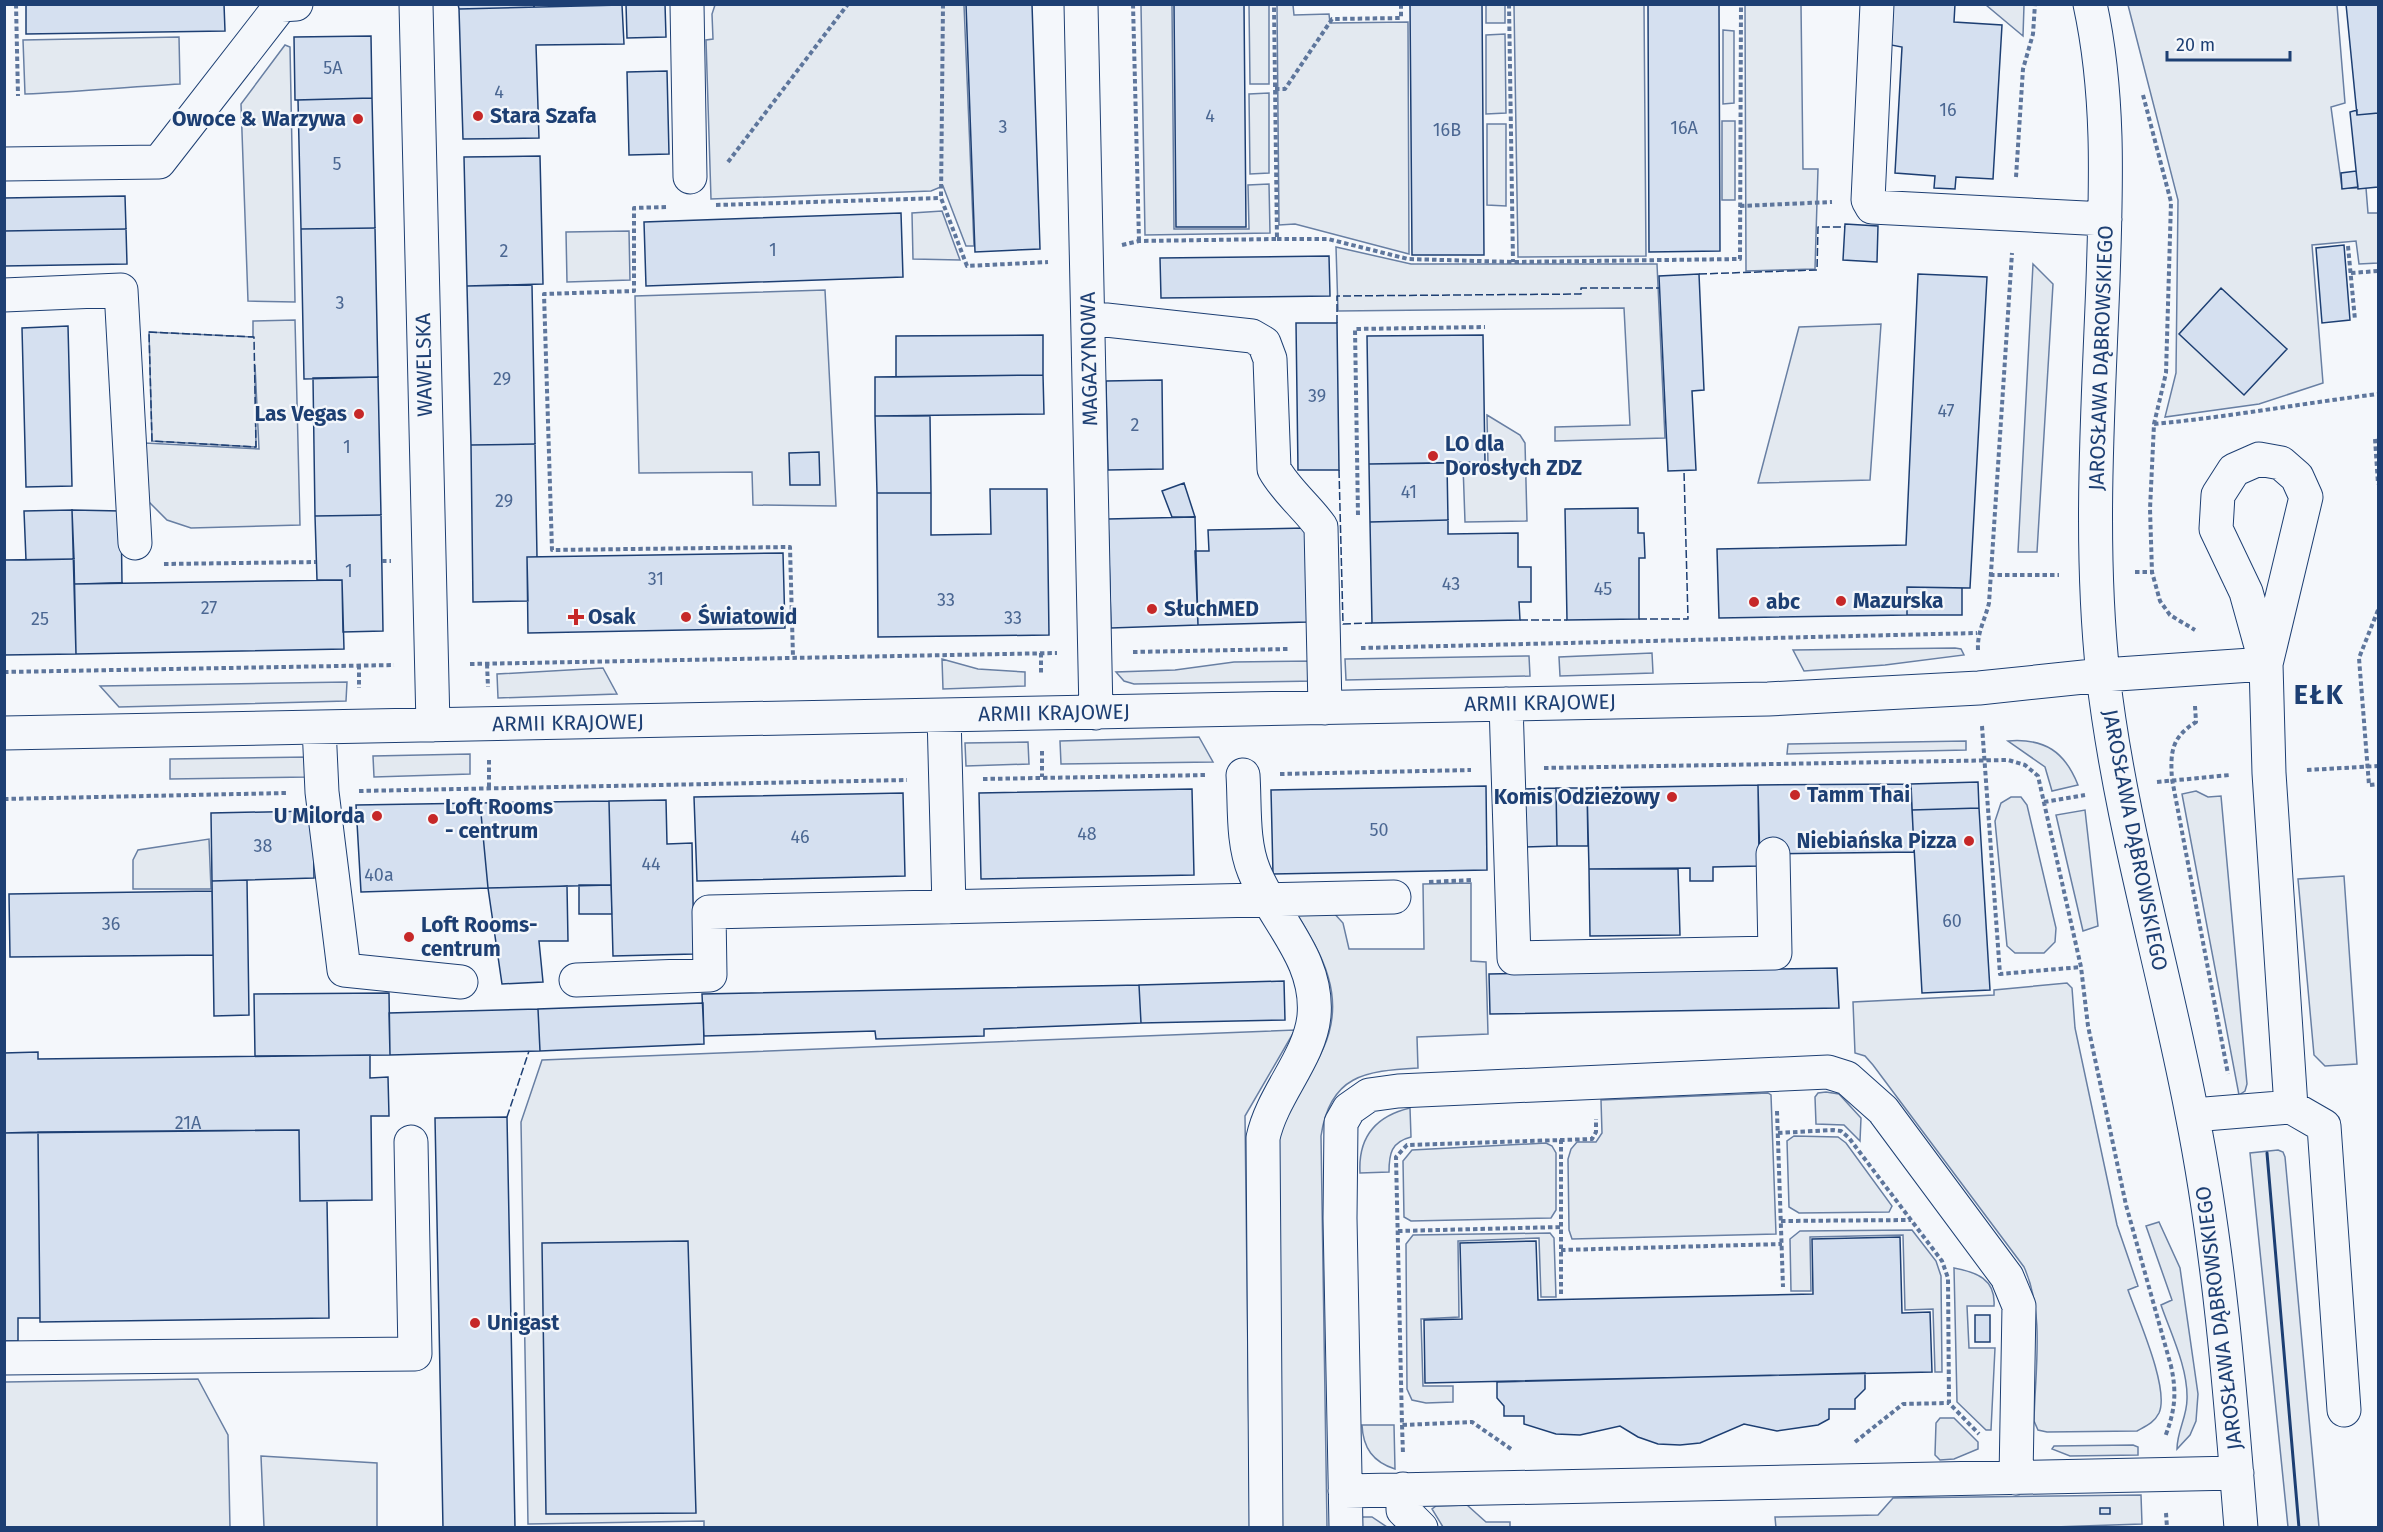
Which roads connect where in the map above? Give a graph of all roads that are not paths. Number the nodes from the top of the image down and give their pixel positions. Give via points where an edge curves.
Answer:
1 (296, 4) edge
2 (416, 4) edge
3 (687, 4) edge
4 (1081, 4) edge
5 (1877, 4) edge
6 (2090, 4) edge
7 (4, 164) edge
8 (690, 177) dead end
9 (2105, 219) junction
10 (4, 295) edge
11 (1088, 318) junction
12 (135, 543) road end
13 (2266, 664) junction
14 (2103, 675) junction
15 (1506, 704) junction
16 (1325, 708) junction
17 (1096, 713) junction
18 (945, 715) junction
19 (433, 725) junction
20 (319, 727) junction
21 (4, 734) edge
22 (1243, 775) road end
23 (1773, 854) dead end
24 (1394, 897) dead end
25 (1268, 899) junction
26 (949, 907) junction
27 (576, 980) dead end
28 (461, 982) dead end
29 (2290, 1107) junction
30 (2193, 1115) junction
31 (411, 1142) dead end
32 (4, 1358) edge
33 (2344, 1410) dead end
34 (2237, 1473) junction
35 (2016, 1478) junction
36 (1403, 1489) junction
37 (1345, 1491) junction
38 (1266, 1527) edge
39 (1346, 1527) edge
40 (1420, 1527) edge
41 (2241, 1527) edge

1 - 7 street via 281,5 159,162
2 - 19 street, WAWELSKA
3 - 8 street
4 - 11 street, MAGAZYNOWA
5 - 9 street via 1869,200 1872,207
6 - 9 street, JAROSŁAWA DĄBROWSKIEGO via 2103,82
9 - 14 street, JAROSŁAWA DĄBROWSKIEGO via 2096,506
10 - 12 street via 121,290
11 - 16 street via 1252,336 1264,343 1270,359 1274,470 1321,527
11 - 17 street, MAGAZYNOWA
13 - 13 street via 2306,496 2297,477 2282,463 2259,459 2234,470 2218,495 2216,529 2246,592
13 - 14 street, ARMII KRAJOWEJ
13 - 29 street
14 - 15 street, ARMII KRAJOWEJ via 1980,688 1768,699
14 - 30 street, JAROSŁAWA DĄBROWSKIEGO via 2120,789
15 - 16 street, ARMII KRAJOWEJ
15 - 23 street via 1514,958 1775,953
16 - 17 street, ARMII KRAJOWEJ
17 - 18 street, ARMII KRAJOWEJ
18 - 19 street, ARMII KRAJOWEJ
18 - 26 street
19 - 20 street, ARMII KRAJOWEJ
20 - 21 street, ARMII KRAJOWEJ
20 - 28 street via 322,792 344,970
22 - 25 street via 1248,847
24 - 25 street
25 - 26 street
25 - 38 street via 1302,953 1315,992 1311,1035 1267,1120 1263,1138
26 - 27 street via 709,912 710,975
29 - 30 street
29 - 33 street via 2324,1126
30 - 34 street, JAROSŁAWA DĄBROWSKIEGO via 2217,1263
31 - 32 street via 415,1354
34 - 35 street
34 - 41 street, JAROSŁAWA DĄBROWSKIEGO
35 - 36 street
35 - 37 street via 2019,1306 2007,1277 1883,1110 1847,1078 1828,1072 1398,1091 1369,1095 1349,1109 1341,1123 1340,1218
36 - 37 street
36 - 40 street via 1403,1510
37 - 39 street

